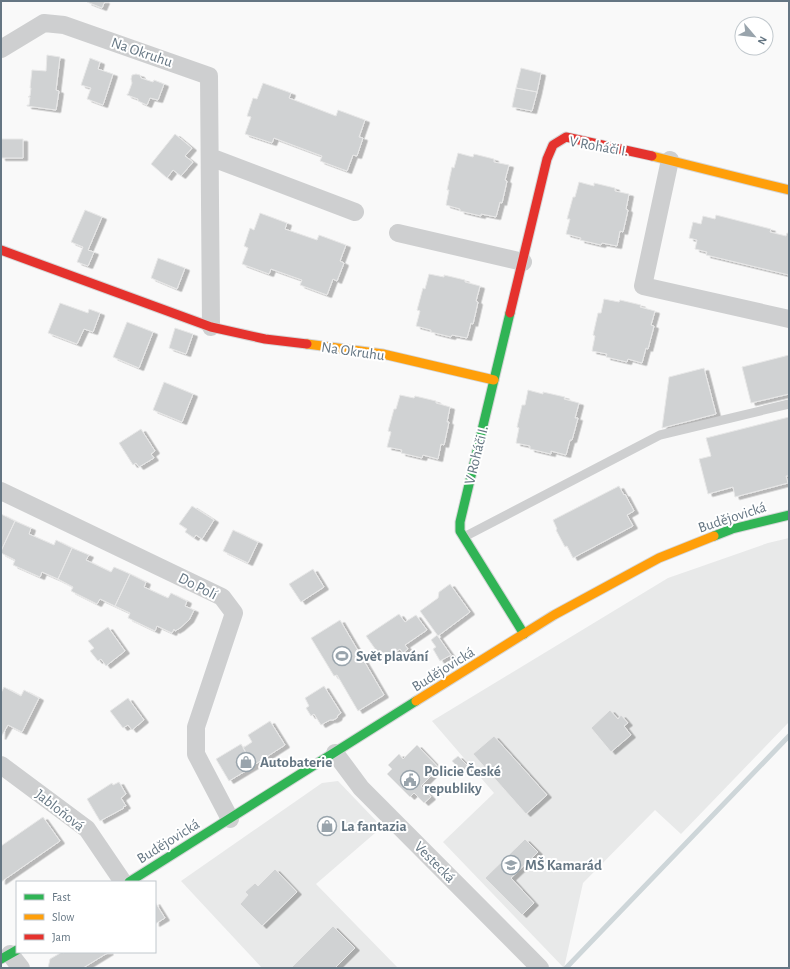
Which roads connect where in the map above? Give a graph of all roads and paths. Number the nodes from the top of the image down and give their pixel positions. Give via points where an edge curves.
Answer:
1 (1, 49) edge
2 (210, 157) junction
3 (670, 160) junction
4 (789, 190) edge
5 (355, 212) dead end
6 (398, 233) dead end
7 (1, 250) edge
8 (523, 262) junction
9 (789, 319) edge
10 (211, 327) junction
11 (494, 380) junction
12 (789, 404) edge
13 (1, 491) edge
14 (789, 515) edge
15 (464, 537) junction
16 (524, 634) junction
17 (335, 753) junction
18 (1, 765) edge
19 (230, 819) junction
20 (123, 881) edge
21 (131, 881) edge
22 (10, 954) edge
23 (21, 968) edge
24 (540, 968) edge

1 - 2 street, Na Okruhu via 44,23 64,25 209,76
2 - 5 street
2 - 10 street, Na Okruhu
3 - 4 street, V Roháči I.
3 - 8 street, V Roháči I. via 566,137 553,145 547,159
3 - 9 street via 643,286
6 - 8 street
7 - 10 street, Na Okruhu
8 - 11 street, V Roháči I.
10 - 11 street, Na Okruhu via 265,339 383,354
11 - 15 street, V Roháči I. via 460,522 460,531
12 - 15 lane via 660,435
13 - 19 street, Do Polí via 222,597 234,612 196,727 196,754
14 - 16 street, Budějovická via 732,529 659,558
15 - 16 street, V Roháči I.
16 - 17 street, Budějovická
17 - 19 street, Budějovická
17 - 24 street, Vestecká via 361,788
18 - 20 street, Jabloňová via 87,829
19 - 21 street, Budějovická
22 - 23 street

